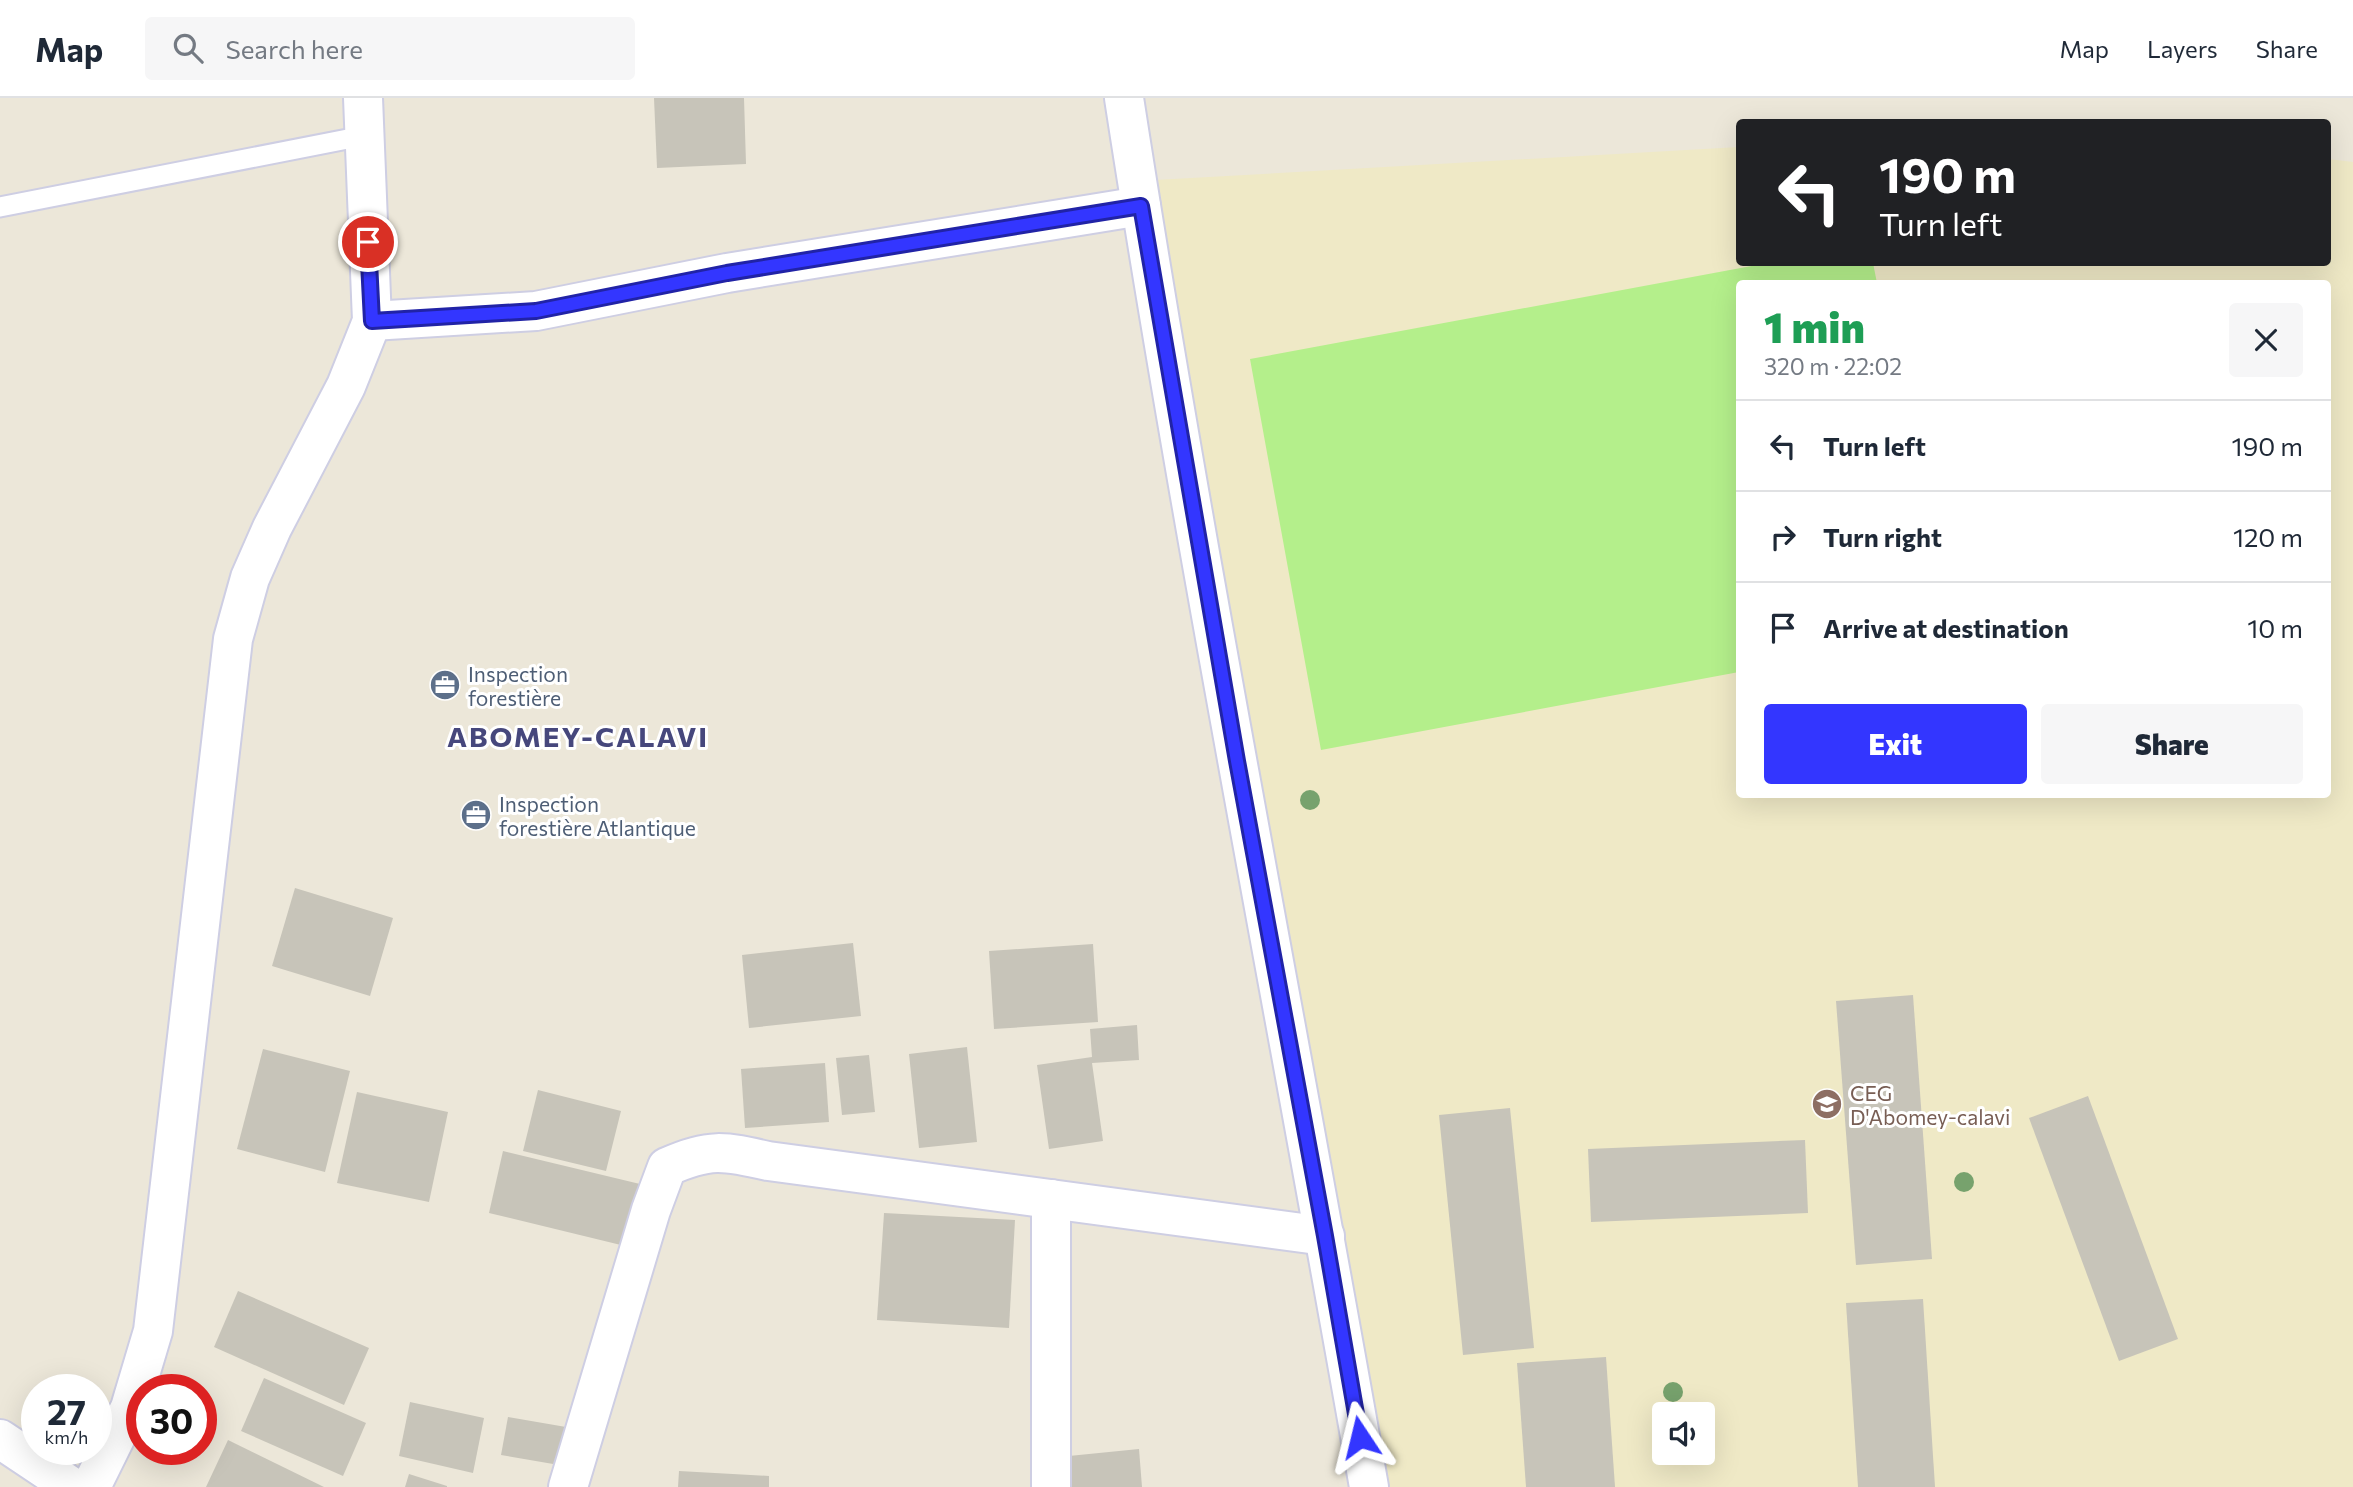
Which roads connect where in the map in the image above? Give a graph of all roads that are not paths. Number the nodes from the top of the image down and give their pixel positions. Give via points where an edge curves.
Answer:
1 (363, 98) edge
2 (1124, 98) edge
3 (363, 136) junction
4 (1141, 206) junction
5 (0, 207) edge
6 (372, 321) junction
7 (1051, 1199) junction
8 (1325, 1236) junction
9 (0, 1439) edge
10 (72, 1487) edge
11 (91, 1487) edge
12 (568, 1487) edge
13 (1051, 1487) edge
14 (1369, 1487) edge

1 - 3 street
2 - 4 street
3 - 5 lane
3 - 6 street
4 - 6 street via 727,273 536,311
4 - 8 street via 1234,747
6 - 11 street via 346,386 250,578 233,639 153,1331 130,1408
7 - 8 street
7 - 12 street via 727,1152 692,1155 667,1167
7 - 13 street
8 - 14 street
9 - 10 street

